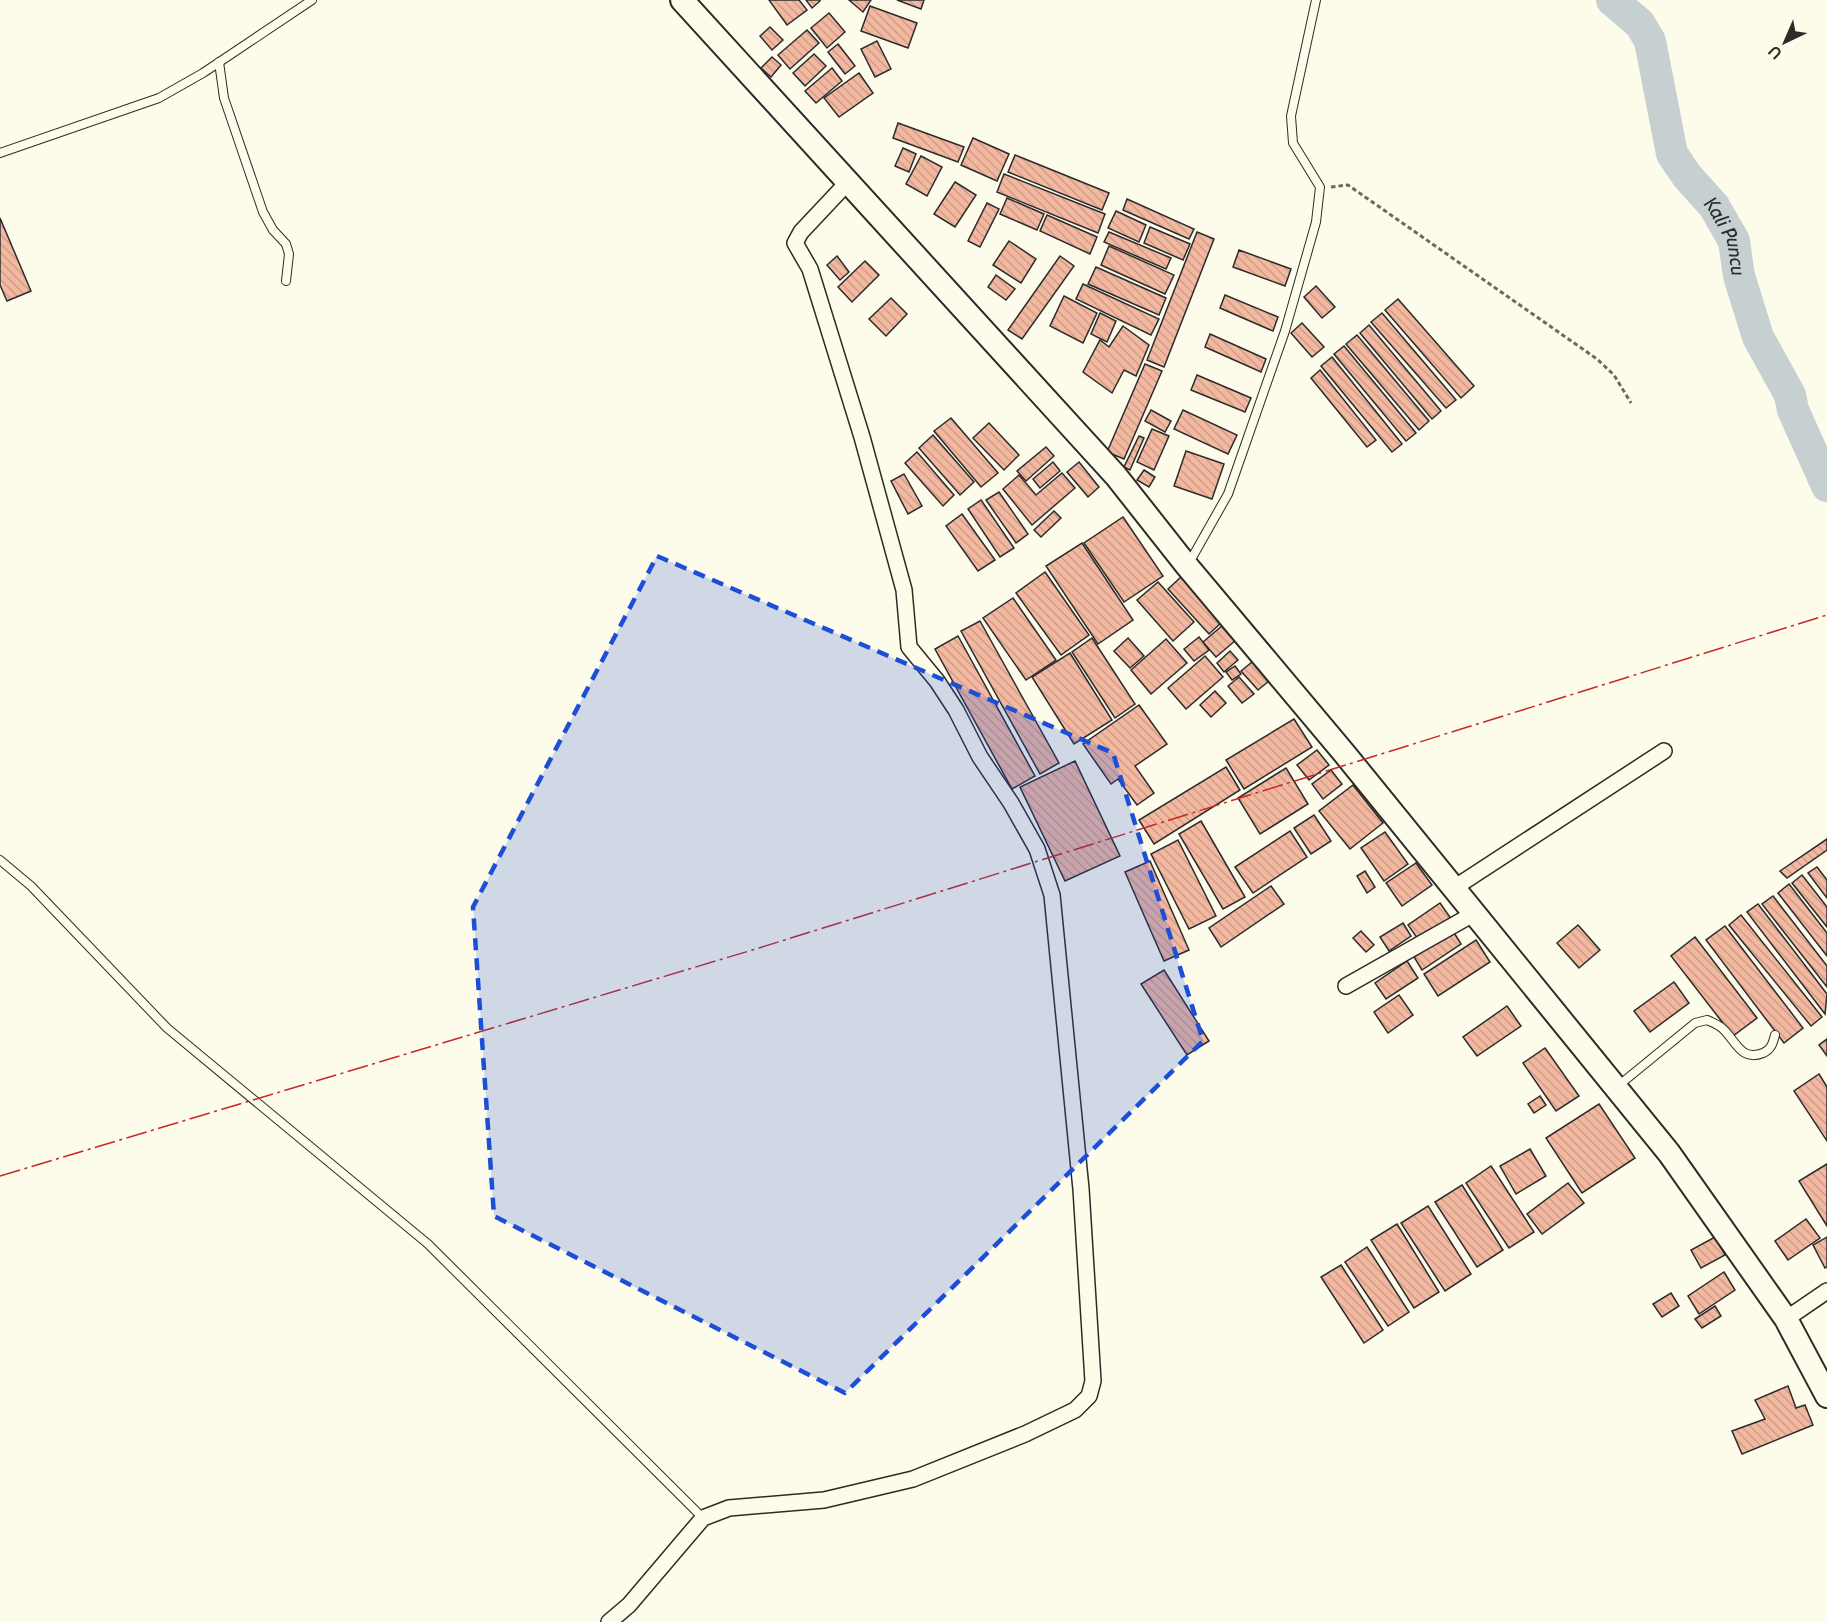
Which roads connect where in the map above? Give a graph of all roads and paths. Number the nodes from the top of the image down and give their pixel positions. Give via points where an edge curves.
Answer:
1 (312, 0) edge
2 (682, 0) edge
3 (1316, 0) edge
4 (219, 62) junction
5 (0, 153) edge
6 (848, 182) junction
7 (1320, 187) junction
8 (286, 281) dead end
9 (1631, 403) dead end
10 (1187, 566) junction
11 (1664, 751) dead end
12 (0, 860) edge
13 (1454, 888) junction
14 (1475, 913) junction
15 (1346, 986) dead end
16 (1775, 1035) dead end
17 (1617, 1087) junction
18 (1827, 1291) edge
19 (1786, 1319) junction
20 (1827, 1396) edge
21 (703, 1518) junction
22 (609, 1622) edge

1 - 4 lane
2 - 6 main road
3 - 7 lane via 1291,116 1293,143
4 - 5 lane via 159,98
4 - 8 lane via 224,99 263,212 286,244
6 - 10 main road via 1116,476
6 - 21 street via 795,243 810,269 823,309 897,563 904,590 909,647 944,690 980,757 1011,803 1037,849 1052,895 1081,1190 1093,1381 1089,1396 1075,1410 913,1479 824,1500 729,1508
7 - 9 path via 1348,185 1557,330 1614,375
7 - 10 lane via 1316,222 1285,331 1236,472 1228,494
10 - 13 main road
11 - 13 street
12 - 21 lane via 32,886 167,1028 428,1244
13 - 14 main road
14 - 15 street
14 - 17 main road
16 - 17 lane via 1773,1045 1765,1053 1752,1056 1746,1055 1722,1028 1707,1020 1695,1023
17 - 19 main road via 1676,1162
18 - 19 street
19 - 20 main road
21 - 22 street via 629,1605

